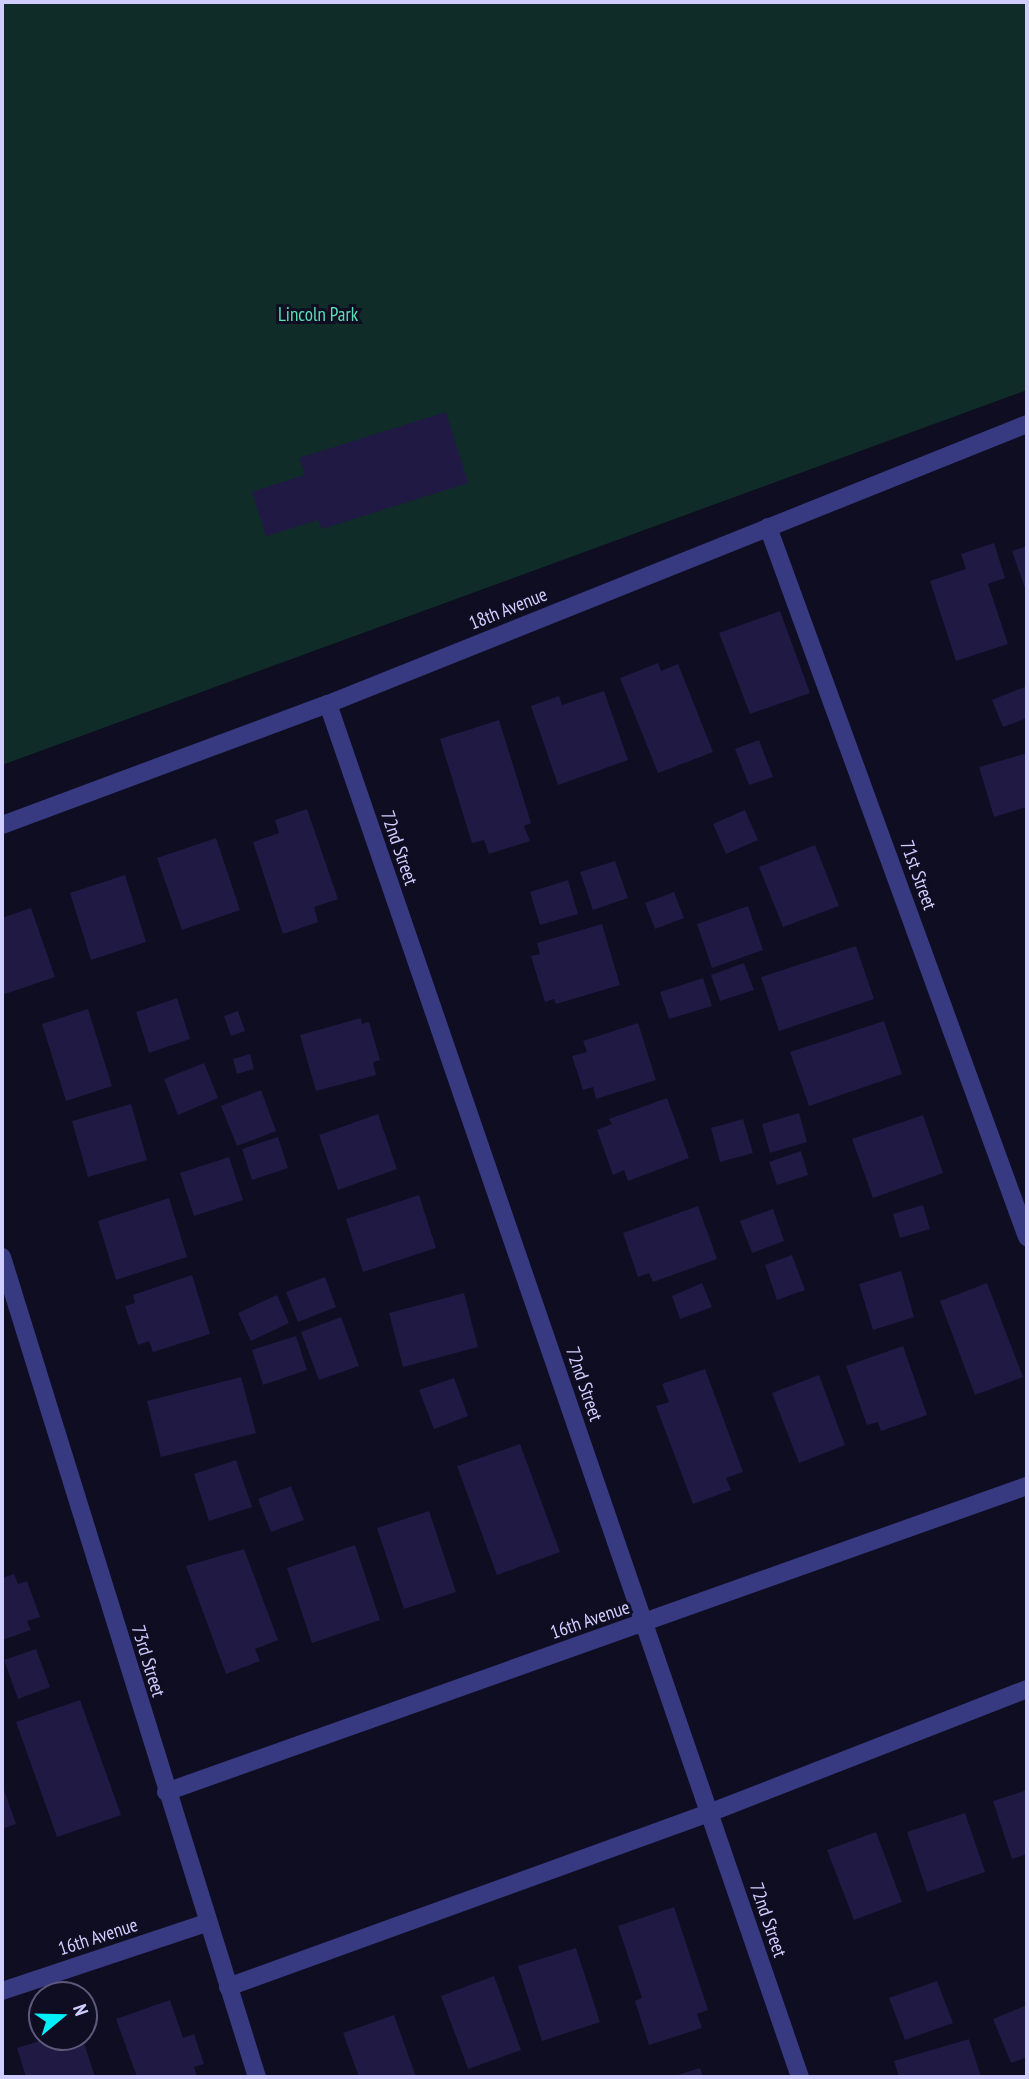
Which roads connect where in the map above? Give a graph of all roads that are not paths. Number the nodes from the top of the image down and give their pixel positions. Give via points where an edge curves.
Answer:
1 (1027, 424) edge
2 (768, 527) junction
3 (328, 704) junction
4 (2, 825) edge
5 (1027, 1237) edge
6 (2, 1257) edge
7 (1027, 1486) edge
8 (644, 1624) junction
9 (1027, 1689) edge
10 (166, 1792) junction
11 (709, 1813) junction
12 (207, 1923) junction
13 (228, 1987) junction
14 (2, 1991) edge
15 (257, 2077) edge
16 (800, 2077) edge

1 - 2 street, 18th Avenue
2 - 3 street, 18th Avenue
2 - 5 street, 71st Street
3 - 4 street, 18th Avenue
3 - 8 street, 72nd Street
6 - 10 street, 73rd Street
7 - 8 street, 16th Avenue
8 - 10 street, 16th Avenue
8 - 11 street, 72nd Street
9 - 11 street
10 - 12 street, 73rd Street
11 - 13 street
11 - 16 street, 72nd Street
12 - 13 street, 73rd Street
12 - 14 street, 16th Avenue
13 - 15 street, 73rd Street

